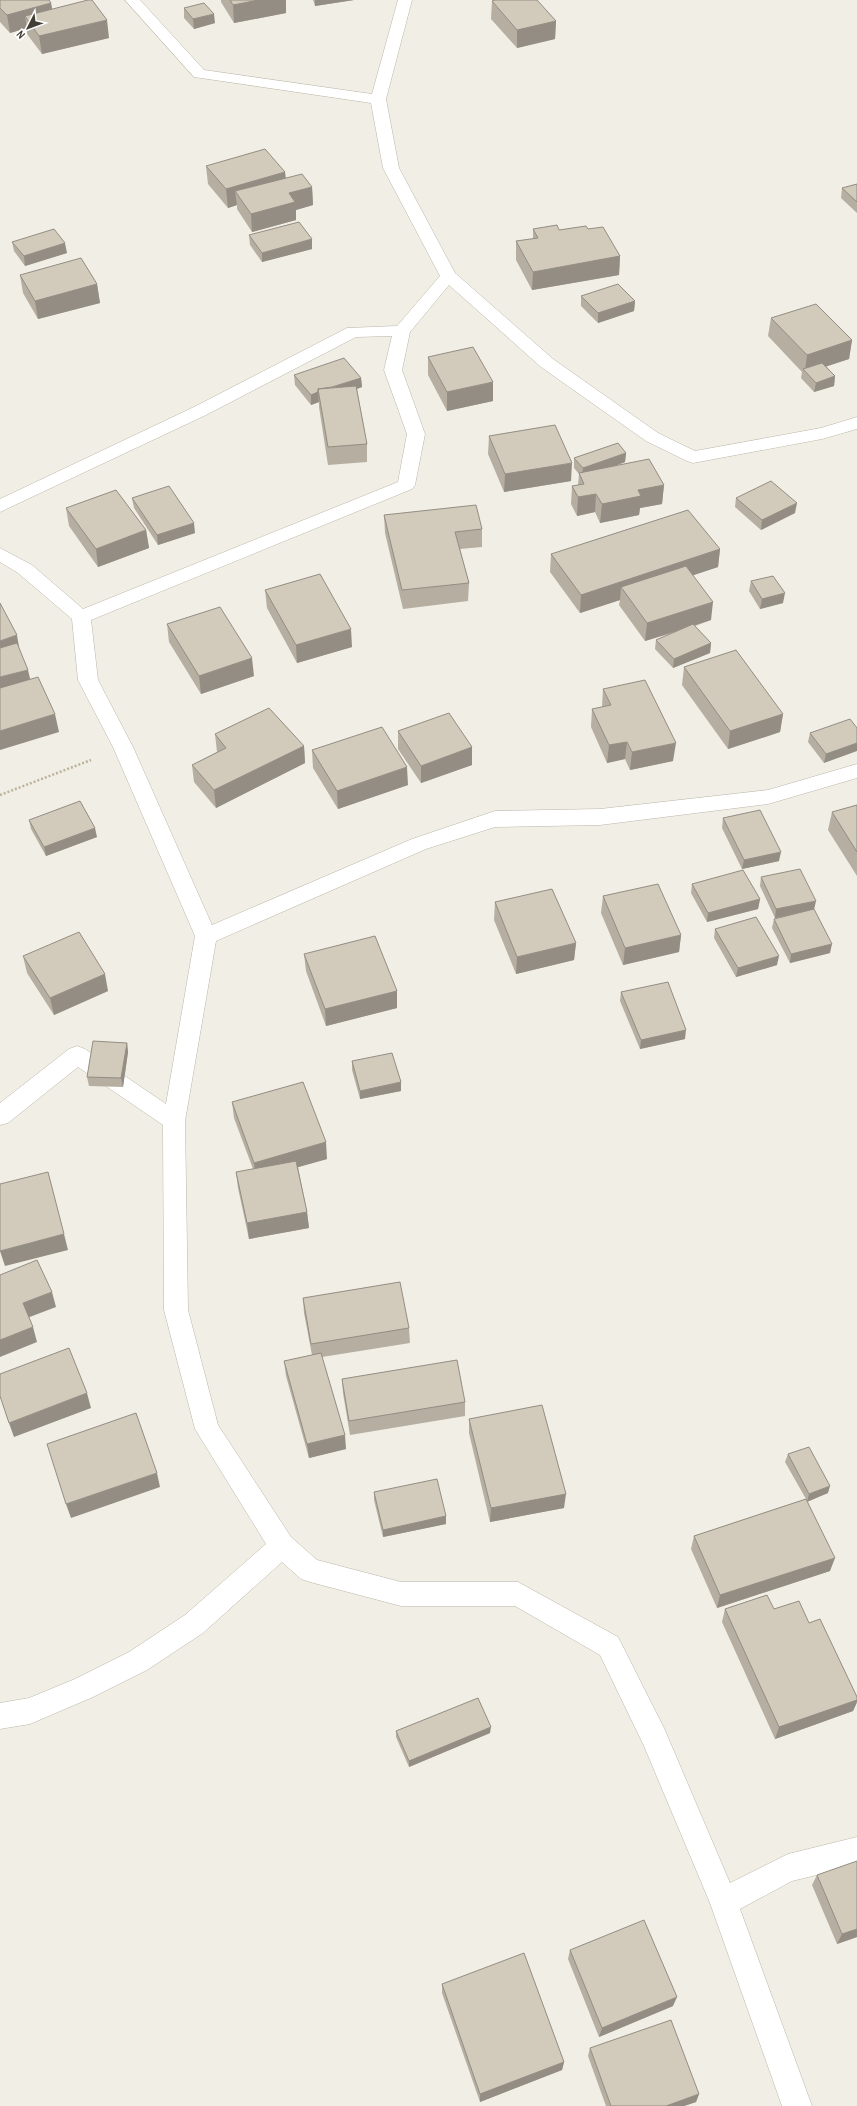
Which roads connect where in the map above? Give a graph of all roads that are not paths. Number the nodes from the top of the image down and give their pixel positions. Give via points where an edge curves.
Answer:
1 (132, 0) edge
2 (405, 0) edge
3 (378, 99) junction
4 (448, 276) junction
5 (402, 331) junction
6 (857, 423) edge
7 (0, 506) edge
8 (0, 554) edge
9 (81, 617) junction
10 (857, 771) edge
11 (206, 936) junction
12 (0, 1116) edge
13 (174, 1122) junction
14 (282, 1546) junction
15 (0, 1716) edge
16 (857, 1851) edge
17 (724, 1902) junction
18 (797, 2106) edge

1 - 3 street via 199,74
2 - 3 street
3 - 4 street via 391,168
4 - 5 street
4 - 6 street via 547,363 652,437 692,457 822,433
5 - 7 street via 353,332 200,411
5 - 9 street via 393,370 416,434 406,485
8 - 9 street via 25,569
9 - 11 street via 88,680 124,747
10 - 11 street via 768,797 600,818 495,819 420,844
11 - 13 street
12 - 13 street via 77,1055
13 - 14 street via 176,1310 207,1429
14 - 15 street via 194,1624 138,1661 30,1711
14 - 17 street via 310,1570 401,1594 518,1594 609,1646 654,1737
16 - 17 street via 788,1868
17 - 18 street

